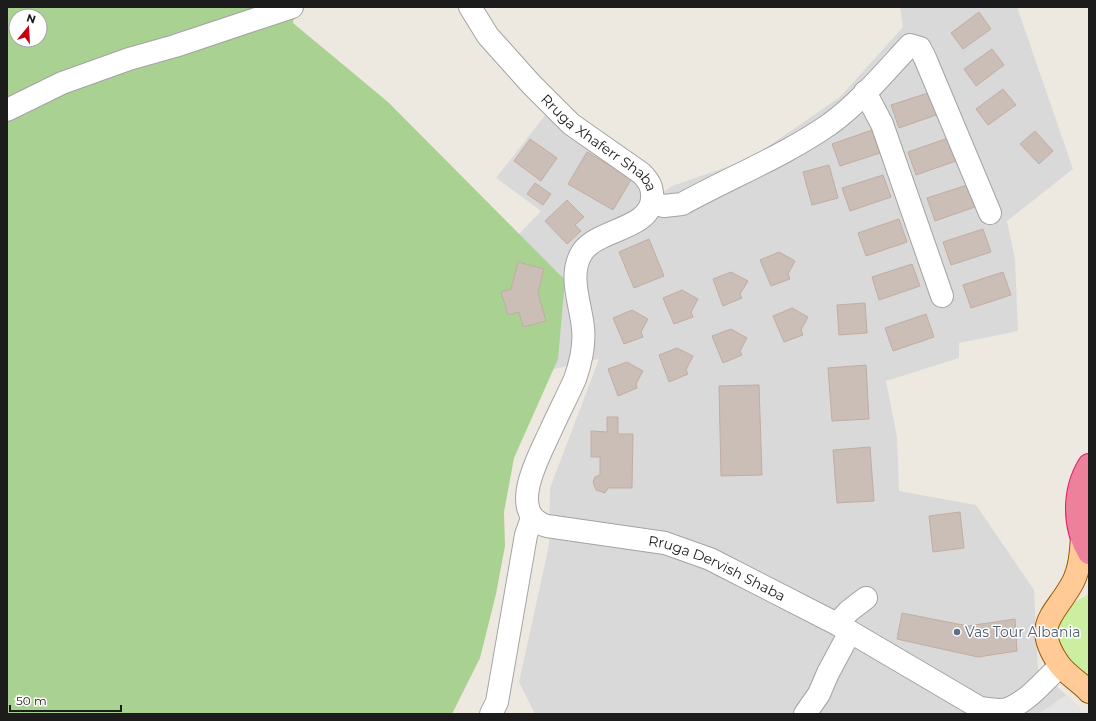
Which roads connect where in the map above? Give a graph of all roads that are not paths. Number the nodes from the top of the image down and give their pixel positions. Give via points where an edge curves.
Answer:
1 (292, 7) edge
2 (470, 7) edge
3 (865, 92) junction
4 (7, 110) edge
5 (652, 203) junction
6 (990, 213) dead end
7 (942, 296) dead end
8 (1089, 465) edge
9 (532, 518) junction
10 (1085, 545) edge
11 (1089, 587) edge
12 (1065, 595) junction
13 (866, 598) dead end
14 (844, 628) junction
15 (1060, 666) junction
16 (1089, 692) edge
17 (492, 714) edge
18 (806, 714) edge

1 - 4 street via 175,46 129,58 62,83
2 - 5 street, Rruga Xhaferr Shaba via 488,36 571,124 649,181 653,191
3 - 5 street via 830,124 795,147 682,204 664,206
3 - 6 street via 910,45 920,48
3 - 7 street via 882,124
5 - 9 street, Rruga Xhaferr Shaba via 649,211 640,218 589,243 582,253 576,276 583,330 581,363 530,475 527,494
8 - 10 highway via 1079,489 1076,508 1078,526
9 - 14 street, Rruga Dervish Shaba via 538,524 547,526 678,546 710,559
9 - 17 street via 526,535 497,702
10 - 12 main road via 1073,581
11 - 12 main road
12 - 15 main road via 1056,605 1046,629 1049,648
13 - 14 street via 849,611
14 - 15 street, Rruga Dervish Shaba via 980,708 1010,708 1023,701
14 - 18 street via 819,694
15 - 16 main road

